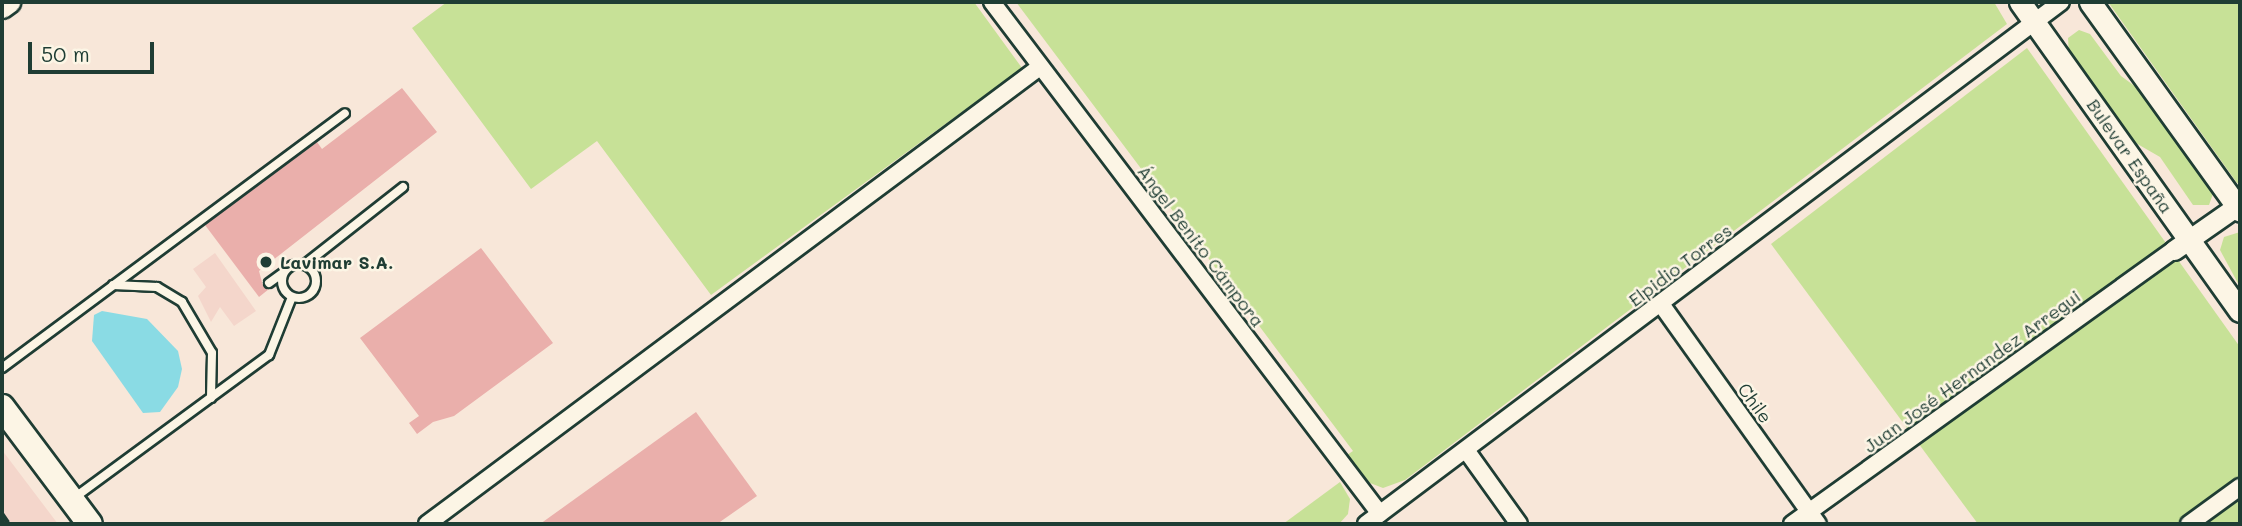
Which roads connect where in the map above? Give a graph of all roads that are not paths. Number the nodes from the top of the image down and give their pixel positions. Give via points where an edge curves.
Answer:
1 (9, 2) edge
2 (992, 2) edge
3 (2020, 2) edge
4 (2061, 2) edge
5 (2090, 2) edge
6 (2, 7) edge
7 (2034, 21) junction
8 (1040, 67) junction
9 (345, 113) dead end
10 (403, 187) dead end
11 (2239, 207) edge
12 (2181, 245) junction
13 (304, 265) junction
14 (283, 273) junction
15 (269, 283) dead end
16 (113, 285) junction
17 (292, 297) junction
18 (1661, 304) junction
19 (2240, 311) edge
20 (2, 368) edge
21 (211, 398) junction
22 (2, 407) edge
23 (1466, 450) junction
24 (2240, 487) edge
25 (72, 500) junction
26 (1380, 514) junction
27 (1814, 518) edge
28 (90, 524) edge
29 (427, 524) edge
30 (1366, 524) edge
31 (1518, 524) edge
32 (1792, 524) edge
33 (2189, 524) edge

1 - 6 main road
2 - 8 street, Ángel Benito Cámpora
3 - 7 main road, Bulevar España
4 - 7 street, Elpidio Torres
5 - 11 main road
7 - 12 main road, Bulevar España
7 - 18 street, Elpidio Torres
8 - 26 street, Ángel Benito Cámpora
8 - 29 street
9 - 16 lane
10 - 13 lane
11 - 12 street
12 - 19 main road, Bulevar España
12 - 27 street, Juan José Hernandez Arregui
13 - 14 lane via 291,266
13 - 17 lane via 314,272 314,288 303,298
14 - 15 lane
14 - 17 lane via 282,284
16 - 20 lane
16 - 21 lane via 156,287 182,302 212,353
17 - 21 lane via 269,355
18 - 23 street, Elpidio Torres
18 - 27 street, Chile
21 - 25 lane
22 - 25 main road
23 - 26 street, Elpidio Torres
23 - 31 street
24 - 33 street
25 - 28 main road
26 - 30 street, Elpidio Torres
27 - 32 street, Juan José Hernandez Arregui

